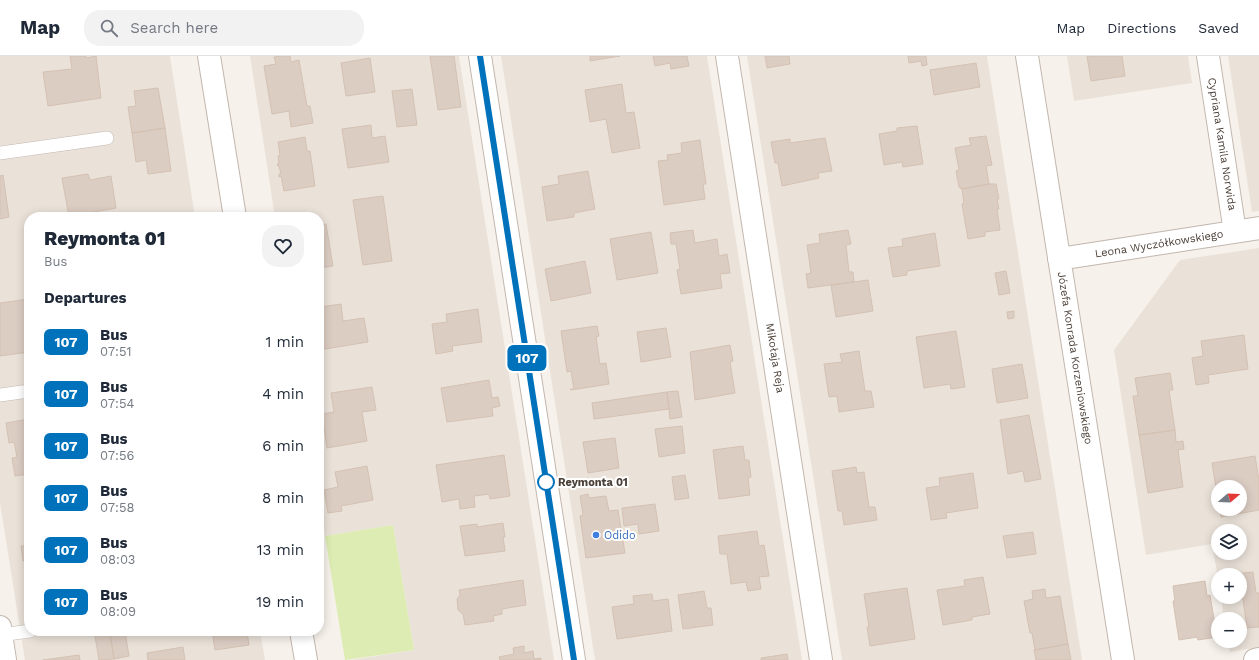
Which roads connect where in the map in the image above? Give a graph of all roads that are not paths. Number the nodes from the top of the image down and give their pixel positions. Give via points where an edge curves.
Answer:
1 (209, 56) edge
2 (480, 56) edge
3 (727, 56) edge
4 (1027, 56) edge
5 (1208, 56) edge
6 (107, 138) dead end
7 (0, 153) edge
8 (234, 212) edge
9 (1259, 228) edge
10 (1235, 232) junction
11 (1059, 259) junction
12 (24, 392) edge
13 (0, 395) edge
14 (24, 631) edge
15 (0, 632) edge
16 (302, 636) edge
17 (1259, 659) edge
18 (5, 660) edge
19 (306, 660) edge
20 (574, 660) edge
21 (821, 660) edge
22 (1123, 660) edge
23 (1255, 660) edge

1 - 8 street
2 - 20 street
3 - 21 street, Mikołaja Reja
4 - 11 street, Józefa Konrada Korzeniowskiego
5 - 10 street, Cypriana Kamila Norwida
6 - 7 lane
9 - 10 street, Leona Wyczółkowskiego
10 - 11 street, Leona Wyczółkowskiego
11 - 22 street, Józefa Konrada Korzeniowskiego
12 - 13 lane
14 - 15 lane
15 - 18 street
16 - 19 street
17 - 23 street

